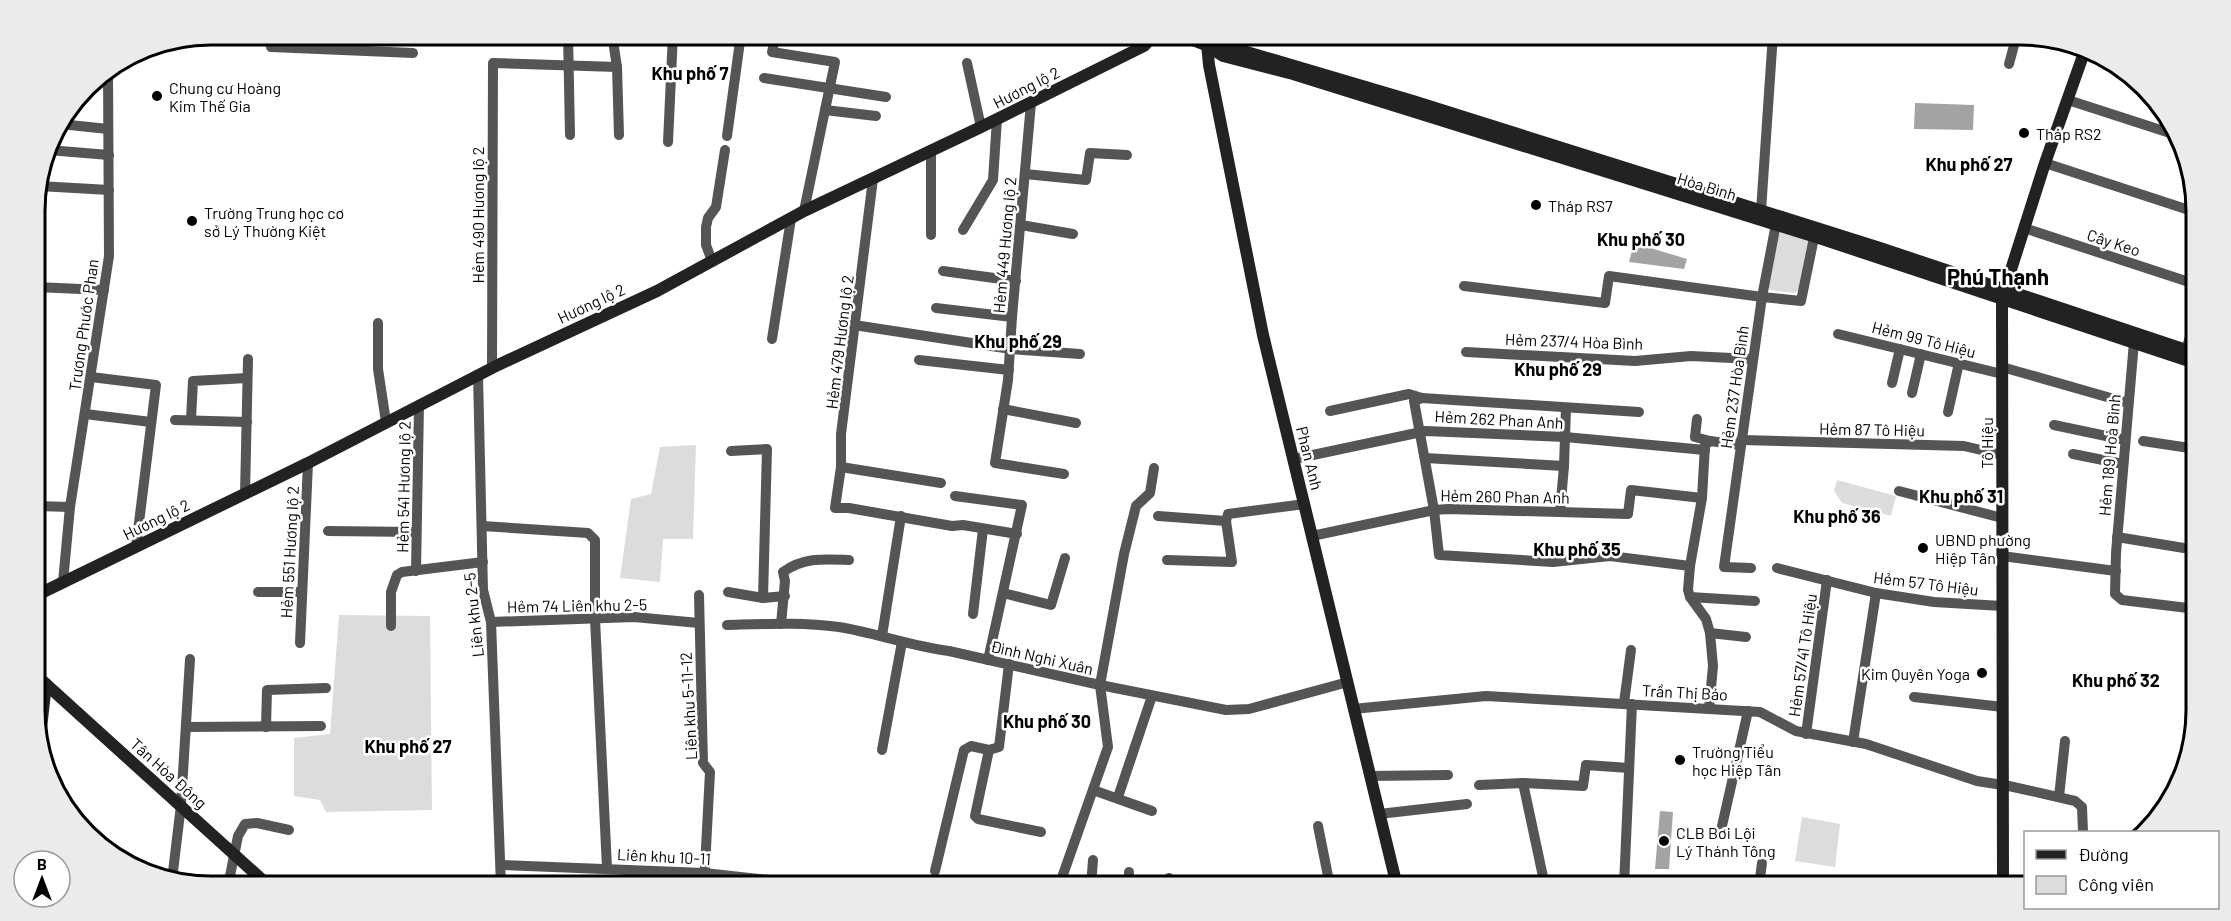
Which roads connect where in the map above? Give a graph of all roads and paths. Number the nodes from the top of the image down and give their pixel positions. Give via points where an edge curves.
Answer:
1 (568, 45) edge
2 (614, 45) edge
3 (673, 45) edge
4 (739, 45) edge
5 (774, 45) edge
6 (1145, 45) edge
7 (1207, 45) edge
8 (1212, 45) edge
9 (1772, 45) edge
10 (2012, 45) edge
11 (271, 47) dead end
12 (412, 53) dead end
13 (2082, 58) edge
14 (967, 63) dead end
15 (2009, 64) dead end
16 (569, 65) junction
17 (617, 67) junction
18 (764, 78) dead end
19 (108, 81) edge
20 (830, 89) junction
21 (886, 97) dead end
22 (2068, 100) junction
23 (1030, 103) junction
24 (825, 110) junction
25 (876, 116) dead end
26 (997, 119) junction
27 (69, 125) edge
28 (981, 127) junction
29 (108, 129) junction
30 (2166, 132) edge
31 (570, 135) dead end
32 (619, 135) dead end
33 (727, 136) dead end
34 (668, 142) dead end
35 (1531, 143) junction
36 (725, 150) dead end
37 (931, 150) junction
38 (57, 151) edge
39 (1127, 155) dead end
40 (109, 156) junction
41 (2045, 163) junction
42 (1025, 174) junction
43 (873, 179) junction
44 (47, 186) edge
45 (109, 190) junction
46 (2186, 209) edge
47 (804, 211) junction
48 (1761, 211) junction
49 (791, 219) junction
50 (1776, 224) junction
51 (1021, 225) junction
52 (2024, 228) junction
53 (963, 230) dead end
54 (1815, 232) junction
55 (1074, 234) dead end
56 (931, 235) dead end
57 (712, 261) junction
58 (943, 271) dead end
59 (1016, 281) junction
60 (2186, 281) edge
61 (1464, 286) dead end
62 (45, 288) edge
63 (104, 291) junction
64 (2003, 294) junction
65 (1762, 297) junction
66 (936, 308) dead end
67 (1012, 317) junction
68 (378, 324) dead end
69 (854, 325) junction
70 (1838, 334) dead end
71 (772, 339) dead end
72 (2134, 342) junction
73 (1011, 349) junction
74 (1900, 349) junction
75 (1466, 352) dead end
76 (1080, 354) dead end
77 (1921, 354) junction
78 (2186, 355) edge
79 (2186, 355) edge
80 (248, 359) dead end
81 (1752, 359) junction
82 (919, 360) dead end
83 (1959, 363) junction
84 (492, 368) junction
85 (1009, 370) junction
86 (2002, 371) junction
87 (478, 375) junction
88 (91, 377) junction
89 (248, 378) junction
90 (1892, 383) dead end
91 (1912, 393) dead end
92 (1422, 398) junction
93 (2128, 403) junction
94 (419, 405) junction
95 (1566, 408) junction
96 (1003, 409) junction
97 (1330, 411) dead end
98 (1639, 412) dead end
99 (1948, 412) dead end
100 (85, 414) junction
101 (191, 419) junction
102 (1697, 419) dead end
103 (175, 420) dead end
104 (151, 422) junction
105 (247, 422) junction
106 (386, 422) junction
107 (1076, 423) dead end
108 (2054, 425) dead end
109 (1420, 431) junction
110 (1565, 437) junction
111 (2125, 440) junction
112 (2142, 441) dead end
113 (1741, 443) junction
114 (1707, 446) junction
115 (2186, 448) edge
116 (731, 451) dead end
117 (2073, 454) dead end
118 (2002, 455) junction
119 (1425, 458) junction
120 (1294, 459) junction
121 (308, 463) junction
122 (2123, 464) junction
123 (1564, 466) junction
124 (841, 467) junction
125 (1154, 468) dead end
126 (1064, 474) dead end
127 (941, 483) dead end
128 (1899, 491) dead end
129 (245, 494) junction
130 (955, 495) dead end
131 (1702, 498) junction
132 (1305, 504) junction
133 (45, 506) edge
134 (70, 507) junction
135 (1434, 510) junction
136 (1560, 512) junction
137 (901, 516) junction
138 (1158, 516) dead end
139 (2002, 518) junction
140 (1226, 521) junction
141 (482, 526) junction
142 (983, 528) junction
143 (328, 531) dead end
144 (416, 532) junction
145 (1017, 534) junction
146 (1312, 536) junction
147 (2117, 537) junction
148 (136, 547) junction
149 (2186, 548) edge
150 (2002, 556) junction
151 (1065, 558) dead end
152 (849, 560) dead end
153 (1167, 560) dead end
154 (483, 562) junction
155 (1690, 566) junction
156 (1751, 568) dead end
157 (1777, 568) dead end
158 (416, 571) junction
159 (2116, 571) junction
160 (1827, 580) junction
161 (63, 582) junction
162 (45, 591) edge
163 (258, 592) dead end
164 (302, 592) junction
165 (728, 592) dead end
166 (1003, 594) junction
167 (1876, 594) junction
168 (699, 595) dead end
169 (785, 596) junction
170 (1690, 597) junction
171 (763, 598) junction
172 (1755, 601) dead end
173 (2002, 606) junction
174 (2186, 608) edge
175 (973, 614) dead end
176 (595, 619) junction
177 (492, 622) junction
178 (699, 623) junction
179 (781, 624) junction
180 (727, 625) dead end
181 (391, 626) dead end
182 (1710, 633) junction
183 (882, 636) junction
184 (1746, 637) dead end
185 (902, 642) junction
186 (300, 643) dead end
187 (1631, 650) dead end
188 (190, 659) dead end
189 (988, 660) junction
190 (1009, 664) junction
191 (1348, 682) junction
192 (45, 683) edge
193 (1100, 685) junction
194 (326, 688) dead end
195 (1152, 696) junction
196 (1914, 697) dead end
197 (1628, 704) junction
198 (2003, 707) junction
199 (1353, 709) junction
200 (1709, 709) junction
201 (1748, 711) junction
202 (321, 726) dead end
203 (186, 727) junction
204 (266, 727) junction
205 (1806, 734) junction
206 (2065, 741) dead end
207 (1853, 742) junction
208 (882, 750) dead end
209 (989, 750) junction
210 (1629, 768) junction
211 (1448, 775) dead end
212 (1370, 776) junction
213 (1524, 783) junction
214 (1479, 785) dead end
215 (2003, 785) junction
216 (1093, 790) junction
217 (2059, 796) junction
218 (1118, 797) junction
219 (1467, 804) dead end
220 (181, 806) junction
221 (1152, 811) dead end
222 (1379, 814) junction
223 (1318, 826) dead end
224 (1722, 826) dead end
225 (289, 830) dead end
226 (2083, 831) edge
227 (1041, 832) dead end
228 (234, 854) junction
229 (1093, 860) dead end
230 (1762, 863) dead end
231 (501, 865) junction
232 (607, 868) junction
233 (173, 871) edge
234 (935, 871) dead end
235 (1130, 872) dead end
236 (704, 873) junction
237 (230, 876) edge
238 (258, 876) edge
239 (501, 876) edge
240 (727, 876) edge
241 (1063, 876) edge
242 (1092, 876) edge
243 (1130, 876) edge
244 (1328, 876) edge
245 (1394, 876) edge
246 (1543, 876) edge
247 (1624, 876) edge
248 (1760, 876) edge
249 (2003, 876) edge

1 - 16 street
2 - 17 street
3 - 34 street
4 - 33 street
5 - 20 street via 772,52 836,62
6 - 23 main road, Hương lộ 2
7 - 120 main road, Phan Anh via 1245,251
8 - 35 main road, Hòa Bình via 1223,56
9 - 48 street
10 - 15 street
11 - 12 street
13 - 22 main road, Tô Hiệu
14 - 28 street
16 - 17 street
16 - 31 street
16 - 84 street, Hẻm 490 Hương lộ 2 via 493,63
17 - 32 street
18 - 20 street
19 - 29 street, Trương Phước Phan
20 - 21 street
20 - 24 street
22 - 30 street
22 - 41 main road, Tô Hiệu
23 - 26 main road, Hương lộ 2
23 - 42 street, Hẻm 449 Hương lộ 2
24 - 25 street
24 - 47 street
26 - 28 main road, Hương lộ 2
26 - 53 street via 993,180
27 - 29 street
28 - 37 main road, Hương lộ 2
29 - 40 street, Trương Phước Phan
35 - 48 main road, Hòa Bình
35 - 50 main road, Hòa Bình
36 - 57 street via 716,207 706,227 706,245
37 - 43 main road, Hương lộ 2
37 - 56 street
38 - 40 street
39 - 42 street via 1090,153 1086,180
40 - 45 street, Trương Phước Phan
41 - 46 street
41 - 52 main road, Tô Hiệu
42 - 51 street, Hẻm 449 Hương lộ 2
43 - 47 main road, Hương lộ 2
43 - 69 street, Hẻm 479 Hương lộ 2
44 - 45 street
45 - 63 street, Trương Phước Phan via 109,256
47 - 49 main road, Hương lộ 2
48 - 54 main road, Hòa Bình
49 - 57 main road, Hương lộ 2
49 - 71 street
50 - 54 main road, Hòa Bình
50 - 65 street, Hẻm 237 Hòa Bình
51 - 55 street
51 - 59 street, Hẻm 449 Hương lộ 2
52 - 60 street, Cây Keo
52 - 64 main road, Tô Hiệu
54 - 64 main road, Hòa Bình
54 - 65 street via 1801,301
57 - 84 main road, Hương lộ 2
58 - 59 street
59 - 67 street, Hẻm 449 Hương lộ 2
61 - 65 street via 1605,303 1609,276
62 - 63 street
63 - 88 street, Trương Phước Phan
64 - 72 main road, Hòa Bình
64 - 78 main road, Hòa Bình
64 - 86 main road, Tô Hiệu
65 - 81 street, Hẻm 237 Hòa Bình
66 - 67 street
67 - 73 street, Hẻm 449 Hương lộ 2
68 - 106 street via 378,369
69 - 73 street
69 - 124 street, Hẻm 479 Hương lộ 2 via 841,434
70 - 74 street, Hẻm 99 Tô Hiệu
72 - 79 main road, Hòa Bình
72 - 93 street, Hẻm 189 Hoà Bình
73 - 76 street
73 - 85 street, Hẻm 449 Hương lộ 2
74 - 77 street, Hẻm 99 Tô Hiệu
74 - 90 street
75 - 81 street, Hẻm 237/4 Hòa Bình via 1635,361 1691,356
77 - 83 street, Hẻm 99 Tô Hiệu
77 - 91 street
80 - 89 street
81 - 113 street, Hẻm 237 Hòa Bình
82 - 85 street
83 - 86 street, Hẻm 99 Tô Hiệu
83 - 99 street
84 - 87 main road, Hương lộ 2
85 - 96 street, Hẻm 449 Hương lộ 2
86 - 93 street, Hẻm 99 Tô Hiệu
86 - 118 main road, Tô Hiệu
87 - 94 main road, Hương lộ 2
87 - 141 street, Liên khu 2-5
88 - 100 street, Trương Phước Phan
88 - 104 street via 156,385
89 - 101 street via 193,381
89 - 105 street
92 - 95 street
92 - 97 street via 1408,394
92 - 109 street via 1414,401
93 - 111 street, Hẻm 189 Hoà Bình
94 - 106 main road, Hương lộ 2
94 - 144 street, Hẻm 541 Hương lộ 2
95 - 98 street
95 - 110 street
96 - 107 street
96 - 126 street, Hẻm 449 Hương lộ 2 via 997,464
100 - 104 street
100 - 134 street, Trương Phước Phan
101 - 103 street
101 - 105 street
102 - 114 street via 1695,437
104 - 148 street
105 - 129 street
106 - 121 main road, Hương lộ 2
108 - 111 street
109 - 110 street, Hẻm 262 Phan Anh
109 - 119 street
109 - 120 street, Hẻm 262 Phan Anh
110 - 114 street, Hẻm 262 Phan Anh
110 - 123 street
111 - 122 street, Hẻm 189 Hoà Bình
112 - 115 street
113 - 114 street, Hẻm 262 Phan Anh
113 - 118 street, Hẻm 87 Tô Hiệu via 1964,446
113 - 156 street, Hẻm 237 Hòa Bình via 1724,567
114 - 131 street
116 - 171 street via 767,449
117 - 122 street
118 - 139 main road, Tô Hiệu
119 - 123 street
119 - 135 street
120 - 132 main road, Phan Anh
121 - 129 main road, Hương lộ 2
121 - 164 street, Hẻm 551 Hương lộ 2
122 - 147 street, Hẻm 189 Hoà Bình
123 - 136 street
124 - 127 street
124 - 137 street, Hẻm 479 Hương lộ 2 via 836,508
125 - 193 street via 1150,493 1136,506 1124,554
128 - 139 street
129 - 148 main road, Hương lộ 2
130 - 145 street via 1022,505
131 - 136 street, Hẻm 260 Phan Anh via 1631,490 1628,514
131 - 155 street
132 - 140 street via 1228,514
132 - 146 main road, Phan Anh
133 - 134 street
134 - 161 street, Trương Phước Phan
135 - 136 street, Hẻm 260 Phan Anh
135 - 146 street, Hẻm 260 Phan Anh
135 - 155 street via 1439,555 1553,562 1610,556
137 - 142 street
137 - 183 street
138 - 140 street
139 - 150 main road, Tô Hiệu
140 - 153 street via 1232,562
141 - 154 street, Liên khu 2-5
141 - 176 street via 588,533 595,540
142 - 145 street
142 - 175 street
143 - 144 street
144 - 158 street, Hẻm 541 Hương lộ 2
145 - 166 street
146 - 191 main road, Phan Anh
147 - 149 street
147 - 159 street, Hẻm 189 Hoà Bình
148 - 161 main road, Hương lộ 2
150 - 159 street
150 - 173 main road, Tô Hiệu
151 - 166 street via 1051,605
152 - 169 street via 802,561 783,572
154 - 158 street
154 - 177 street, Liên khu 2-5 via 483,590
155 - 170 street
157 - 160 street, Hẻm 57 Tô Hiệu
158 - 181 street via 396,575 391,592
159 - 174 street, Hẻm 189 Hoà Bình via 2118,598
160 - 167 street, Hẻm 57 Tô Hiệu
160 - 205 street, Hẻm 57/41 Tô Hiệu
161 - 162 main road, Hương lộ 2
163 - 164 street
164 - 186 street, Hẻm 551 Hương lộ 2
165 - 171 street
166 - 189 street
167 - 173 street, Hẻm 57 Tô Hiệu
167 - 207 street
168 - 178 street, Liên khu 5-11-12
169 - 171 street
169 - 179 street
170 - 172 street
170 - 182 street via 1706,619
173 - 198 main road, Tô Hiệu
176 - 177 street, Hẻm 74 Liên khu 2-5
176 - 178 street, Hẻm 74 Liên khu 2-5 via 634,617
176 - 232 street
177 - 231 street, Liên khu 2-5
178 - 236 street, Liên khu 5-11-12 via 703,763 710,772
179 - 180 street, Đình Nghi Xuân
179 - 183 street, Đình Nghi Xuân via 838,627
182 - 184 street
182 - 200 street via 1713,666
183 - 185 street, Đình Nghi Xuân
185 - 189 street, Đình Nghi Xuân
185 - 208 street
187 - 197 street
188 - 203 street
189 - 190 street, Đình Nghi Xuân
190 - 193 street, Đình Nghi Xuân
190 - 209 street via 999,747
191 - 195 street, Đình Nghi Xuân via 1237,710
191 - 199 main road, Phan Anh
192 - 220 main road, Tân Hòa Đông
193 - 195 street, Đình Nghi Xuân
193 - 216 street via 1108,747
194 - 204 street via 267,690
195 - 218 street
196 - 198 street
197 - 199 street, Trần Thị Báo via 1486,696
197 - 200 street, Trần Thị Báo
197 - 210 street
198 - 215 main road, Tô Hiệu
199 - 212 main road, Phan Anh
200 - 201 street, Trần Thị Báo
201 - 205 street, Trần Thị Báo via 1766,713 1784,726
201 - 224 street
202 - 204 street
203 - 204 street
203 - 220 street
205 - 207 street, Trần Thị Báo
206 - 217 street
207 - 215 street, Trần Thị Báo via 1977,781
209 - 227 street via 975,816
209 - 234 street via 971,746 964,750
210 - 213 street via 1586,765 1583,786
210 - 247 street
211 - 212 street
212 - 222 main road, Phan Anh
213 - 214 street
213 - 246 street
215 - 217 street, Trần Thị Báo
215 - 249 main road, Tô Hiệu
216 - 218 street
216 - 241 street
217 - 226 street via 2080,804
218 - 221 street
219 - 222 street
220 - 228 main road, Tân Hòa Đông
220 - 233 street
222 - 245 main road, Phan Anh
223 - 244 street
225 - 228 street via 245,824
228 - 237 street
228 - 238 main road, Tân Hòa Đông
229 - 242 street
230 - 248 street
231 - 232 street, Liên khu 10-11
231 - 239 street, Liên khu 2-5
232 - 236 street, Liên khu 10-11
235 - 243 street
236 - 240 street, Liên khu 10-11

